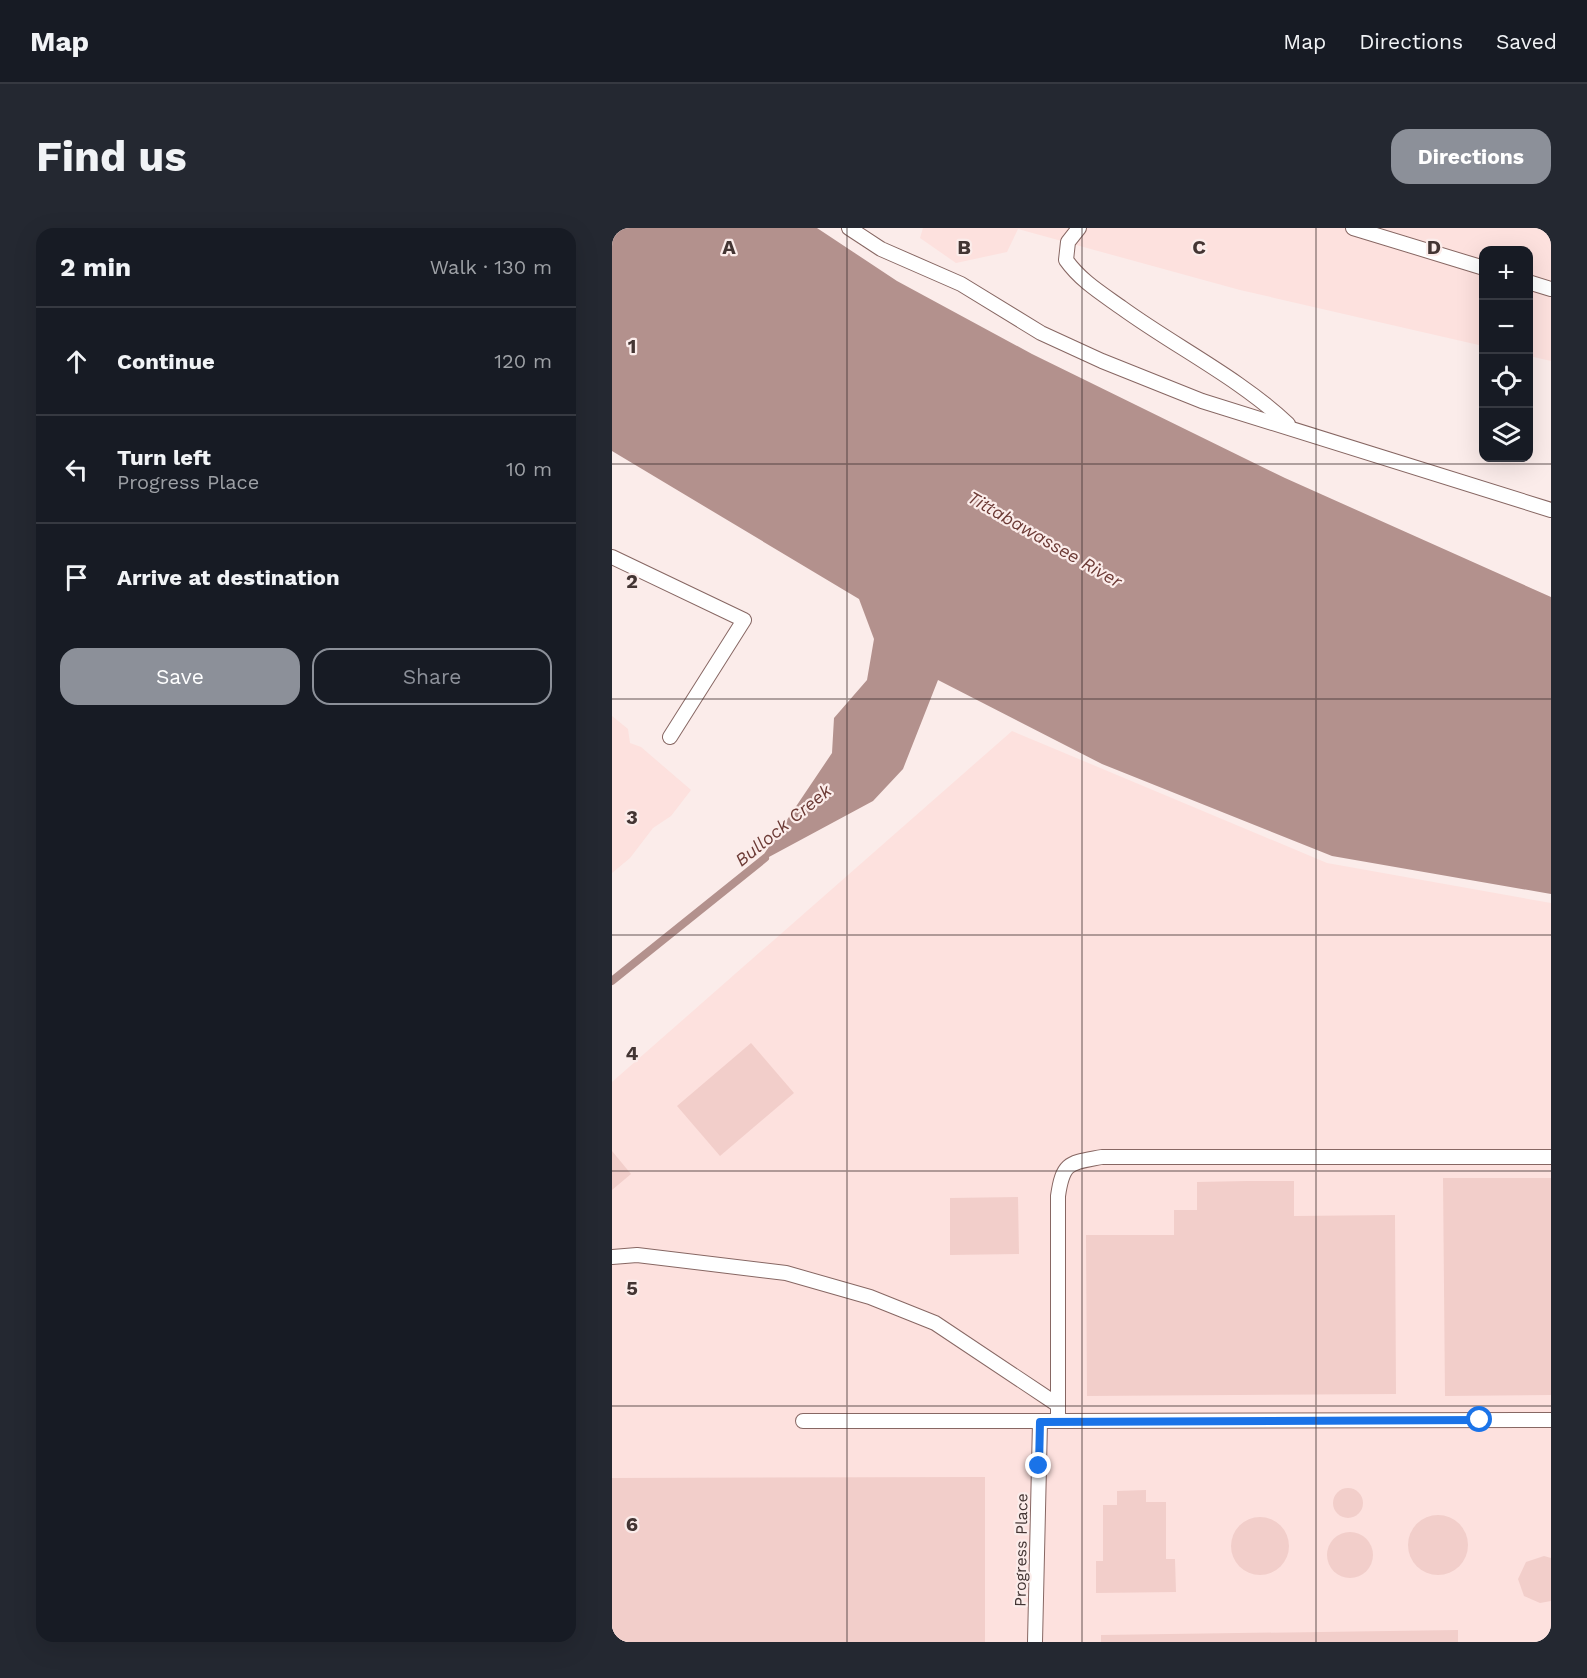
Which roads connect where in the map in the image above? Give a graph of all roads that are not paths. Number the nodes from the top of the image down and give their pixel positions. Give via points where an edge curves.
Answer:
1 (849, 228) edge
2 (1078, 228) edge
3 (1353, 228) edge
4 (1479, 266) edge
5 (1533, 284) edge
6 (1551, 289) edge
7 (1292, 427) junction
8 (1551, 510) edge
9 (612, 557) edge
10 (670, 737) dead end
11 (1551, 1157) edge
12 (612, 1257) edge
13 (1058, 1405) junction
14 (1551, 1420) edge
15 (803, 1421) dead end
16 (1058, 1421) junction
17 (1040, 1422) junction
18 (1035, 1642) edge

1 - 7 lane via 881,249 961,284 1041,333 1102,361 1202,401
2 - 7 lane via 1068,242 1066,260 1078,276 1148,327 1265,402
3 - 4 lane
5 - 6 lane
7 - 8 lane
9 - 10 lane via 744,620
11 - 13 lane via 1102,1157 1073,1163 1061,1174 1058,1196
12 - 13 lane via 637,1255 786,1273 870,1297 935,1323
13 - 16 lane
14 - 16 lane
15 - 17 lane
16 - 17 lane
17 - 18 lane, Progress Place

